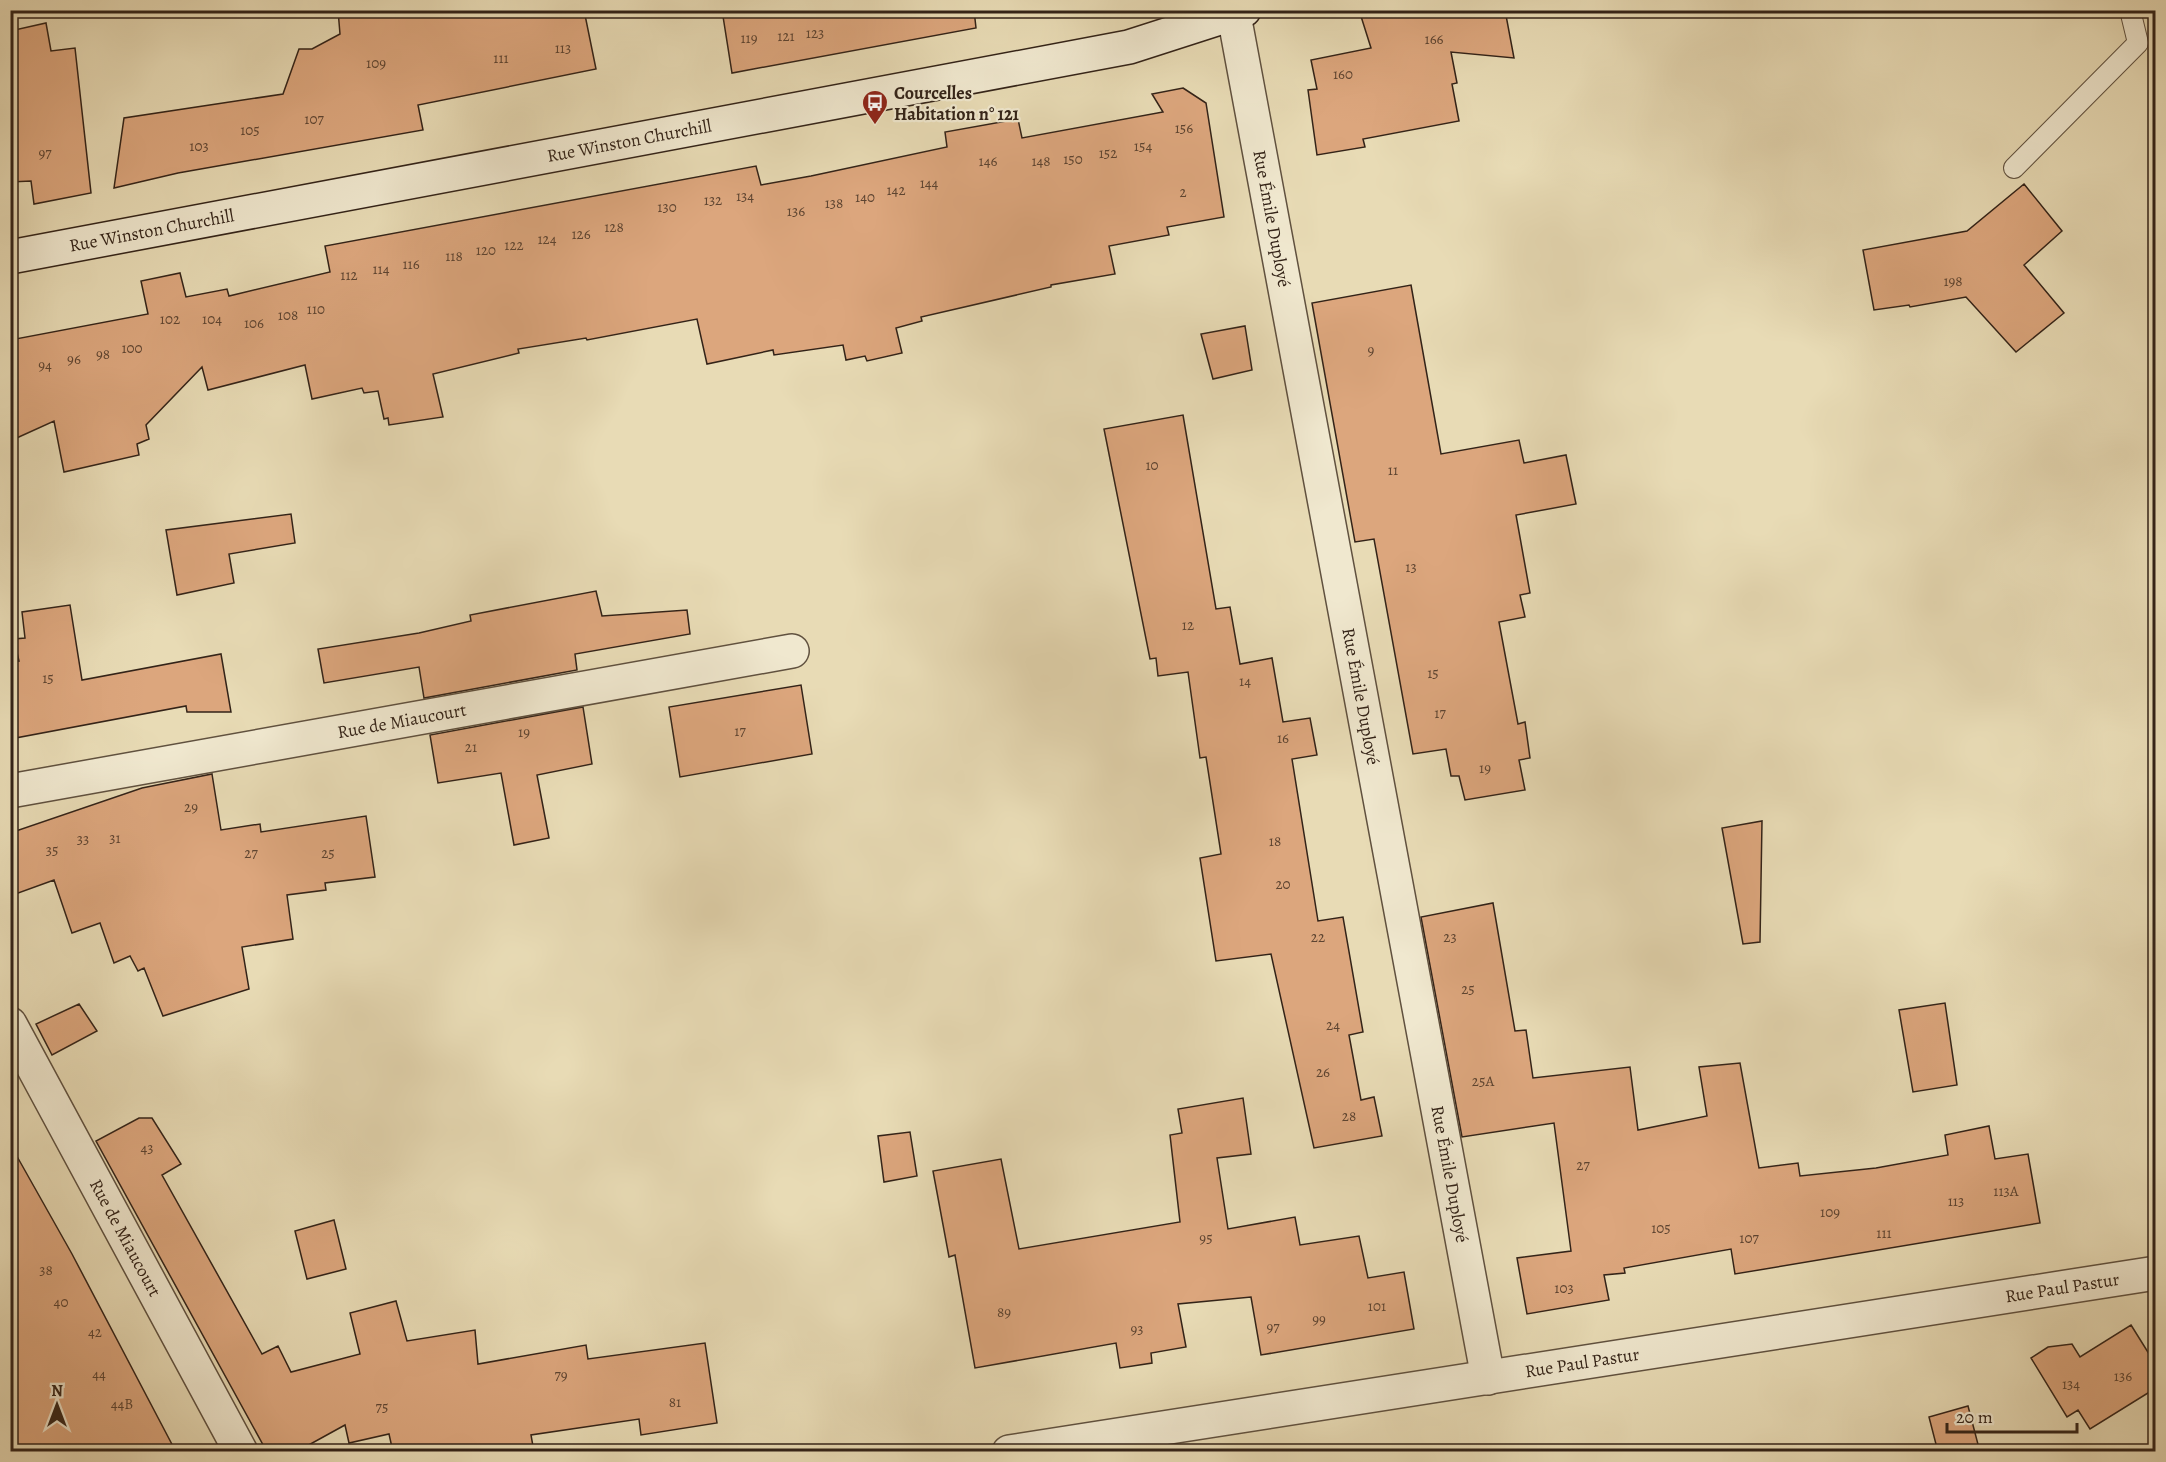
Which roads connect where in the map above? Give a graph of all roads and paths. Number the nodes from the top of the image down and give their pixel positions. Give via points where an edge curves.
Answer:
1 (2130, 10) edge
2 (1239, 13) edge
3 (2014, 168) dead end
4 (10, 257) edge
5 (792, 651) dead end
6 (10, 791) edge
7 (10, 1024) edge
8 (2156, 1273) edge
9 (1488, 1378) junction
10 (241, 1452) edge
11 (1009, 1452) edge

1 - 3 lane via 2138,42
2 - 4 street, Rue Winston Churchill via 1118,49
2 - 9 street, Rue Émile Duployé
5 - 6 street, Rue de Miaucourt
7 - 10 street, Rue de Miaucourt
8 - 9 street, Rue Paul Pastur
9 - 11 street, Rue Paul Pastur

